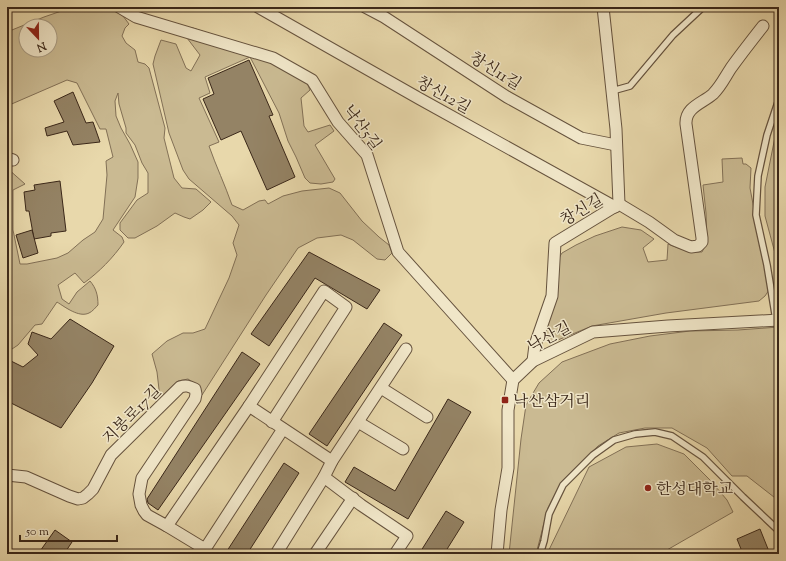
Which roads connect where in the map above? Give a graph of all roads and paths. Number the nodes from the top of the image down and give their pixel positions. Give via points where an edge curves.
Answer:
1 (119, 7) edge
2 (258, 7) edge
3 (365, 7) edge
4 (603, 7) edge
5 (703, 7) edge
6 (763, 26) dead end
7 (612, 91) junction
8 (779, 99) edge
9 (616, 145) junction
10 (617, 206) junction
11 (778, 320) edge
12 (406, 349) dead end
13 (533, 361) junction
14 (513, 380) junction
15 (381, 388) junction
16 (249, 406) junction
17 (426, 417) dead end
18 (272, 422) junction
19 (358, 422) junction
20 (283, 429) junction
21 (403, 449) dead end
22 (332, 462) junction
23 (7, 475) edge
24 (324, 476) junction
25 (353, 498) junction
26 (167, 526) junction
27 (779, 531) edge
28 (205, 551) edge
29 (276, 554) edge
30 (315, 554) edge
31 (395, 554) edge
32 (497, 554) edge
33 (540, 554) edge

1 - 14 street, 낙산5길 via 136,17 273,58 312,80 338,122 368,154 398,252
2 - 10 street, 창신12길
3 - 9 street, 창신11길 via 507,97 581,138
4 - 7 street, 창신길
5 - 7 lane via 673,35 630,86
6 - 10 street, 창신12길 via 719,88 694,107 686,117 701,244 691,247 674,240 648,222
7 - 9 street, 창신길
8 - 11 lane via 767,135 758,176 756,215
9 - 10 street, 창신길
10 - 13 street, 창신길 via 556,243 552,296 535,345
11 - 13 street, 낙산길 via 593,332
12 - 15 street
13 - 14 street, 낙산길
14 - 32 street via 508,410 508,468
15 - 17 street
15 - 19 street
16 - 18 street
16 - 18 street via 324,291 346,307
16 - 26 street
18 - 20 street
19 - 21 street
19 - 22 street
20 - 22 street
20 - 28 street
22 - 24 street
23 - 26 street, 지봉로17길 via 26,477 69,496 83,498 93,489 112,455 180,387 190,386 195,389 195,399 142,478 139,494 144,512
24 - 25 street
24 - 29 street
25 - 30 street
25 - 31 street via 407,536
26 - 28 street
27 - 33 lane via 703,457 672,436 655,432 614,440 593,455 563,485 549,514

